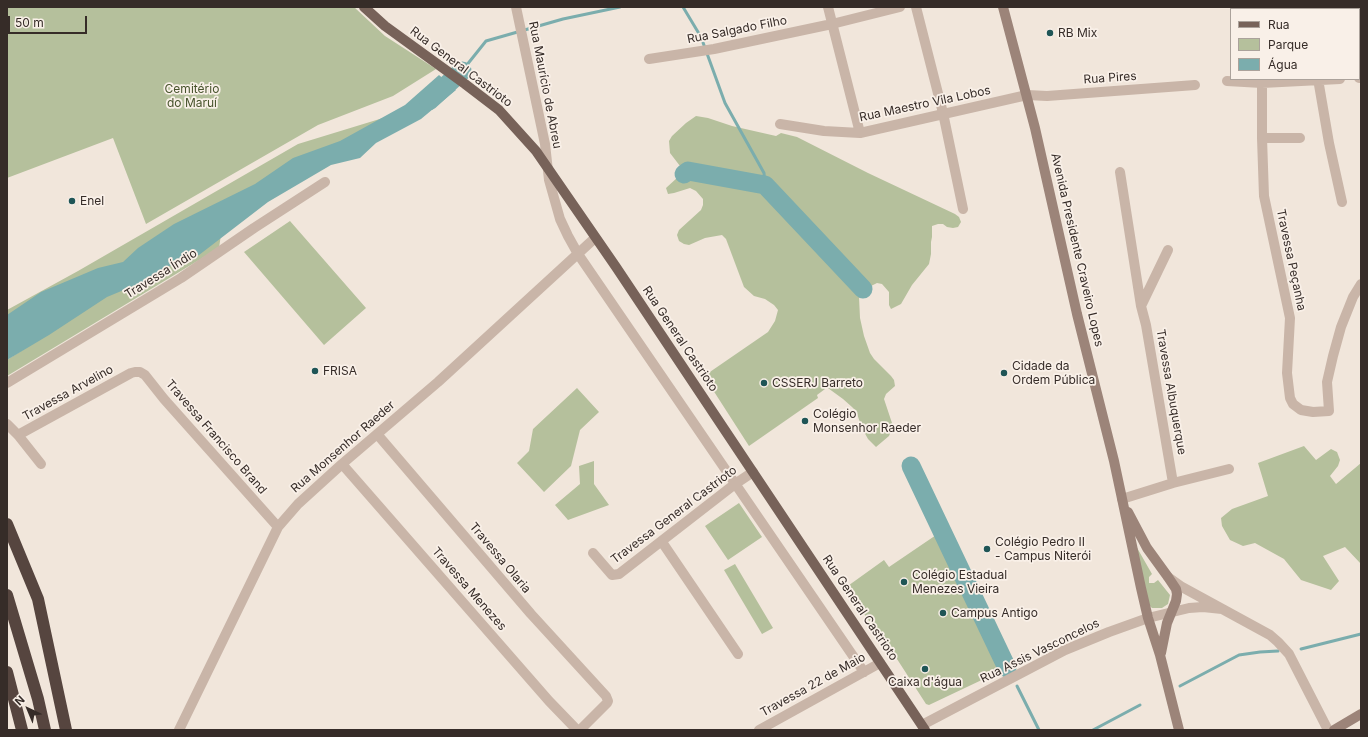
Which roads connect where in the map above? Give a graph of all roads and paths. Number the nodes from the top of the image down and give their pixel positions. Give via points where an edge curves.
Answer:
1 (364, 7) edge
2 (516, 7) edge
3 (828, 7) edge
4 (900, 7) edge
5 (916, 7) edge
6 (1003, 7) edge
7 (832, 24) junction
8 (649, 59) dead end
9 (1318, 80) edge
10 (1227, 81) dead end
11 (1262, 83) junction
12 (1195, 85) dead end
13 (1027, 95) junction
14 (943, 113) junction
15 (780, 124) dead end
16 (860, 133) junction
17 (1262, 138) junction
18 (1300, 138) dead end
19 (547, 168) junction
20 (1120, 172) dead end
21 (326, 182) dead end
22 (1342, 202) dead end
23 (963, 209) dead end
24 (596, 238) junction
25 (1168, 250) dead end
26 (578, 254) junction
27 (1361, 284) edge
28 (1141, 306) junction
29 (131, 373) joint
30 (7, 382) edge
31 (7, 424) edge
32 (377, 434) junction
33 (18, 435) junction
34 (41, 464) dead end
35 (342, 464) junction
36 (1229, 468) dead end
37 (753, 472) junction
38 (1173, 483) junction
39 (735, 484) junction
40 (1122, 499) junction
41 (7, 524) edge
42 (278, 527) junction
43 (662, 542) junction
44 (593, 552) dead end
45 (1168, 577) junction
46 (7, 595) edge
47 (1222, 609) junction
48 (1172, 613) junction
49 (1148, 618) junction
50 (738, 654) dead end
51 (1160, 655) junction
52 (880, 663) junction
53 (7, 672) edge
54 (864, 672) junction
55 (1361, 714) edge
56 (923, 727) edge
57 (765, 729) edge
58 (22, 730) edge
59 (45, 730) edge
60 (66, 730) edge
61 (179, 730) edge
62 (577, 730) edge
63 (580, 730) edge
64 (1179, 730) edge
65 (1328, 730) edge
66 (1334, 730) edge

1 - 19 main road, Rua General Castrioto via 385,26 499,110 536,151
2 - 19 street, Rua Maurício de Abreu via 545,144
3 - 7 street
4 - 7 street, Rua Salgado Filho
5 - 14 street
6 - 13 main road, Avenida Presidente Craveiro Lopes
7 - 8 street, Rua Salgado Filho
7 - 16 street
9 - 11 street
9 - 22 street
10 - 11 street
11 - 17 street, Travessa Peçanha
12 - 13 street, Rua Pires via 1047,96
13 - 14 street, Rua Maestro Vila Lobos
13 - 40 main road, Avenida Presidente Craveiro Lopes
14 - 16 street, Rua Maestro Vila Lobos
14 - 23 street
15 - 16 street, Rua Maestro Vila Lobos via 824,131
17 - 18 street
17 - 27 street, Travessa Peçanha via 1264,196 1290,318 1287,373 1290,398 1301,410 1329,411 1327,382 1333,356 1341,327
19 - 24 main road, Rua General Castrioto
19 - 26 street, Rua Maurício de Abreu via 548,180 560,218
20 - 28 street, Travessa Albuquerque
21 - 30 street, Travessa Índio via 181,278
24 - 26 street, Rua Monsenhor Raeder
24 - 37 main road, Rua General Castrioto
25 - 28 street
26 - 32 street, Rua Monsenhor Raeder
26 - 39 street, Rua Maurício de Abreu
28 - 38 street, Travessa Albuquerque
29 - 33 street, Travessa Arvelino
29 - 42 street, Travessa Francisco Brand via 145,375
31 - 33 street
32 - 35 street, Rua Monsenhor Raeder
32 - 63 street, Travessa Olaria via 531,614 606,696 607,703
33 - 34 street
35 - 42 street, Rua Monsenhor Raeder via 298,504
35 - 62 street, Travessa Menezes via 548,701
36 - 38 street
37 - 39 street, Travessa General Castrioto
37 - 52 main road, Rua General Castrioto
38 - 40 street
39 - 43 street, Travessa General Castrioto
39 - 54 street, Rua Maurício de Abreu
40 - 45 main road, Avenida Presidente Craveiro Lopes via 1147,548
40 - 49 main road, Avenida Presidente Craveiro Lopes
41 - 60 highway via 38,599
42 - 61 street, Rua Monsenhor Raeder
43 - 44 street, Travessa General Castrioto via 618,574 612,575
43 - 50 street
45 - 47 street, Avenida Presidente Craveiro Lopes
45 - 48 main road, Avenida Presidente Craveiro Lopes via 1177,594
46 - 59 highway
47 - 48 street, Rua Assis Vasconcelos via 1189,608
47 - 65 street, Avenida Presidente Craveiro Lopes via 1270,635 1284,648
48 - 49 street, Rua Assis Vasconcelos
48 - 51 main road, Avenida Presidente Craveiro Lopes via 1167,623
49 - 51 main road, Avenida Presidente Craveiro Lopes
49 - 56 street, Rua Assis Vasconcelos via 1065,650
51 - 64 main road, Avenida Presidente Craveiro Lopes
52 - 54 street, Travessa 22 de Maio
52 - 56 main road, Rua General Castrioto
53 - 58 highway
54 - 57 street, Travessa 22 de Maio
55 - 66 main road

